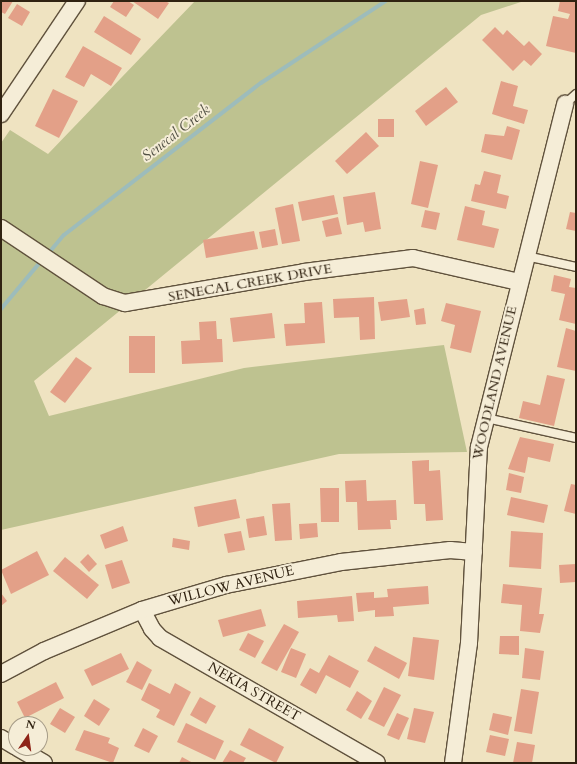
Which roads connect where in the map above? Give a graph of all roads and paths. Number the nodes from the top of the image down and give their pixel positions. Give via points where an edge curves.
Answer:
1 (77, 1) edge
2 (572, 101) edge
3 (1, 114) edge
4 (1, 228) edge
5 (526, 256) junction
6 (576, 267) edge
7 (519, 282) junction
8 (486, 418) junction
9 (576, 438) edge
10 (474, 552) junction
11 (142, 610) junction
12 (1, 674) edge
13 (32, 756) edge
14 (44, 763) edge
15 (377, 763) edge
16 (454, 763) edge

1 - 3 street
2 - 5 street, WOODLAND AVENUE
4 - 7 street, SENECAL CREEK DRIVE via 103,296 125,304 304,272 413,258
5 - 6 lane
5 - 7 street, WOODLAND AVENUE
7 - 8 street, WOODLAND AVENUE
8 - 9 lane
8 - 10 street, WOODLAND AVENUE via 475,476
10 - 11 street, WILLOW AVENUE via 450,550 302,568 212,588
10 - 16 street, WOODLAND AVENUE via 469,643
11 - 12 street, WILLOW AVENUE via 51,648
11 - 15 street, NEKIA STREET via 160,638
13 - 14 street

